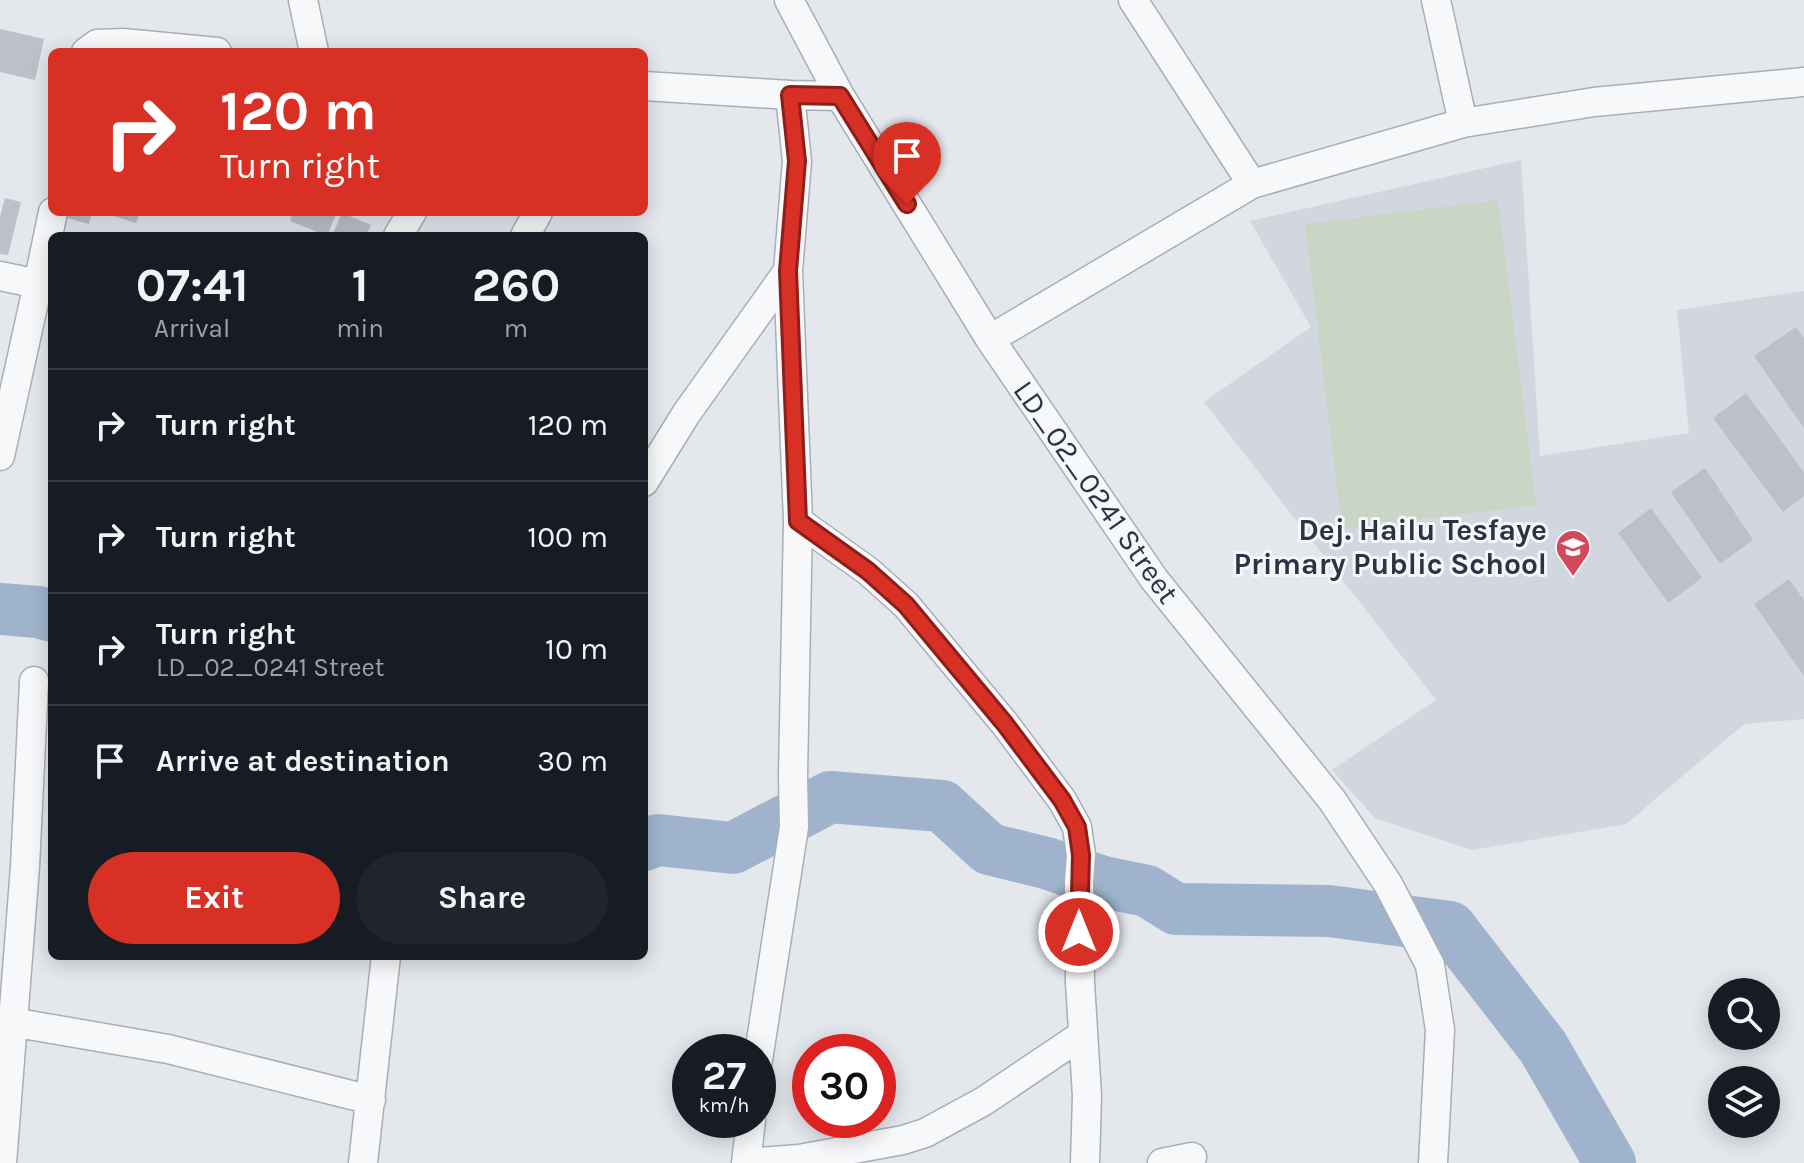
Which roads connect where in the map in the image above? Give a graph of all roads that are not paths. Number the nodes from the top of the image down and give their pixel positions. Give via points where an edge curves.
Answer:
1 (303, 0) edge
2 (789, 0) edge
3 (1133, 0) edge
4 (1436, 0) edge
5 (92, 48) edge
6 (175, 48) edge
7 (313, 48) edge
8 (1804, 82) edge
9 (648, 86) edge
10 (790, 95) junction
11 (840, 96) junction
12 (1463, 123) junction
13 (1252, 184) junction
14 (48, 236) edge
15 (788, 271) junction
16 (0, 276) edge
17 (38, 284) junction
18 (990, 339) junction
19 (0, 456) edge
20 (648, 476) edge
21 (798, 521) junction
22 (34, 681) dead end
23 (39, 869) edge
24 (386, 960) edge
25 (6, 1020) edge
26 (762, 1034) edge
27 (1082, 1035) junction
28 (371, 1100) junction
29 (749, 1138) edge
30 (1192, 1157) dead end
31 (2, 1163) edge
32 (363, 1163) edge
33 (746, 1163) edge
34 (1085, 1163) edge
35 (1162, 1163) edge
36 (1433, 1163) edge

1 - 7 street
2 - 11 street, LD_02_0241 Street
3 - 13 street
4 - 12 street
5 - 6 street via 123,43
8 - 12 street via 1594,102
9 - 10 street
10 - 11 street
10 - 15 street via 797,161
11 - 18 street, LD_02_0241 Street
12 - 13 street
13 - 18 street
14 - 17 street
15 - 20 street
15 - 21 street
16 - 17 street
17 - 19 street
18 - 36 street, LD_02_0241 Street via 1154,579 1332,800 1388,884 1430,965 1440,1030
21 - 26 street via 794,827
21 - 27 street via 906,605 1005,724 1077,827
22 - 23 street
23 - 25 street
24 - 28 street
25 - 28 street via 168,1049
25 - 31 street
27 - 33 street via 984,1101 925,1133 799,1159
27 - 34 street
28 - 32 street
29 - 33 street
30 - 35 street

